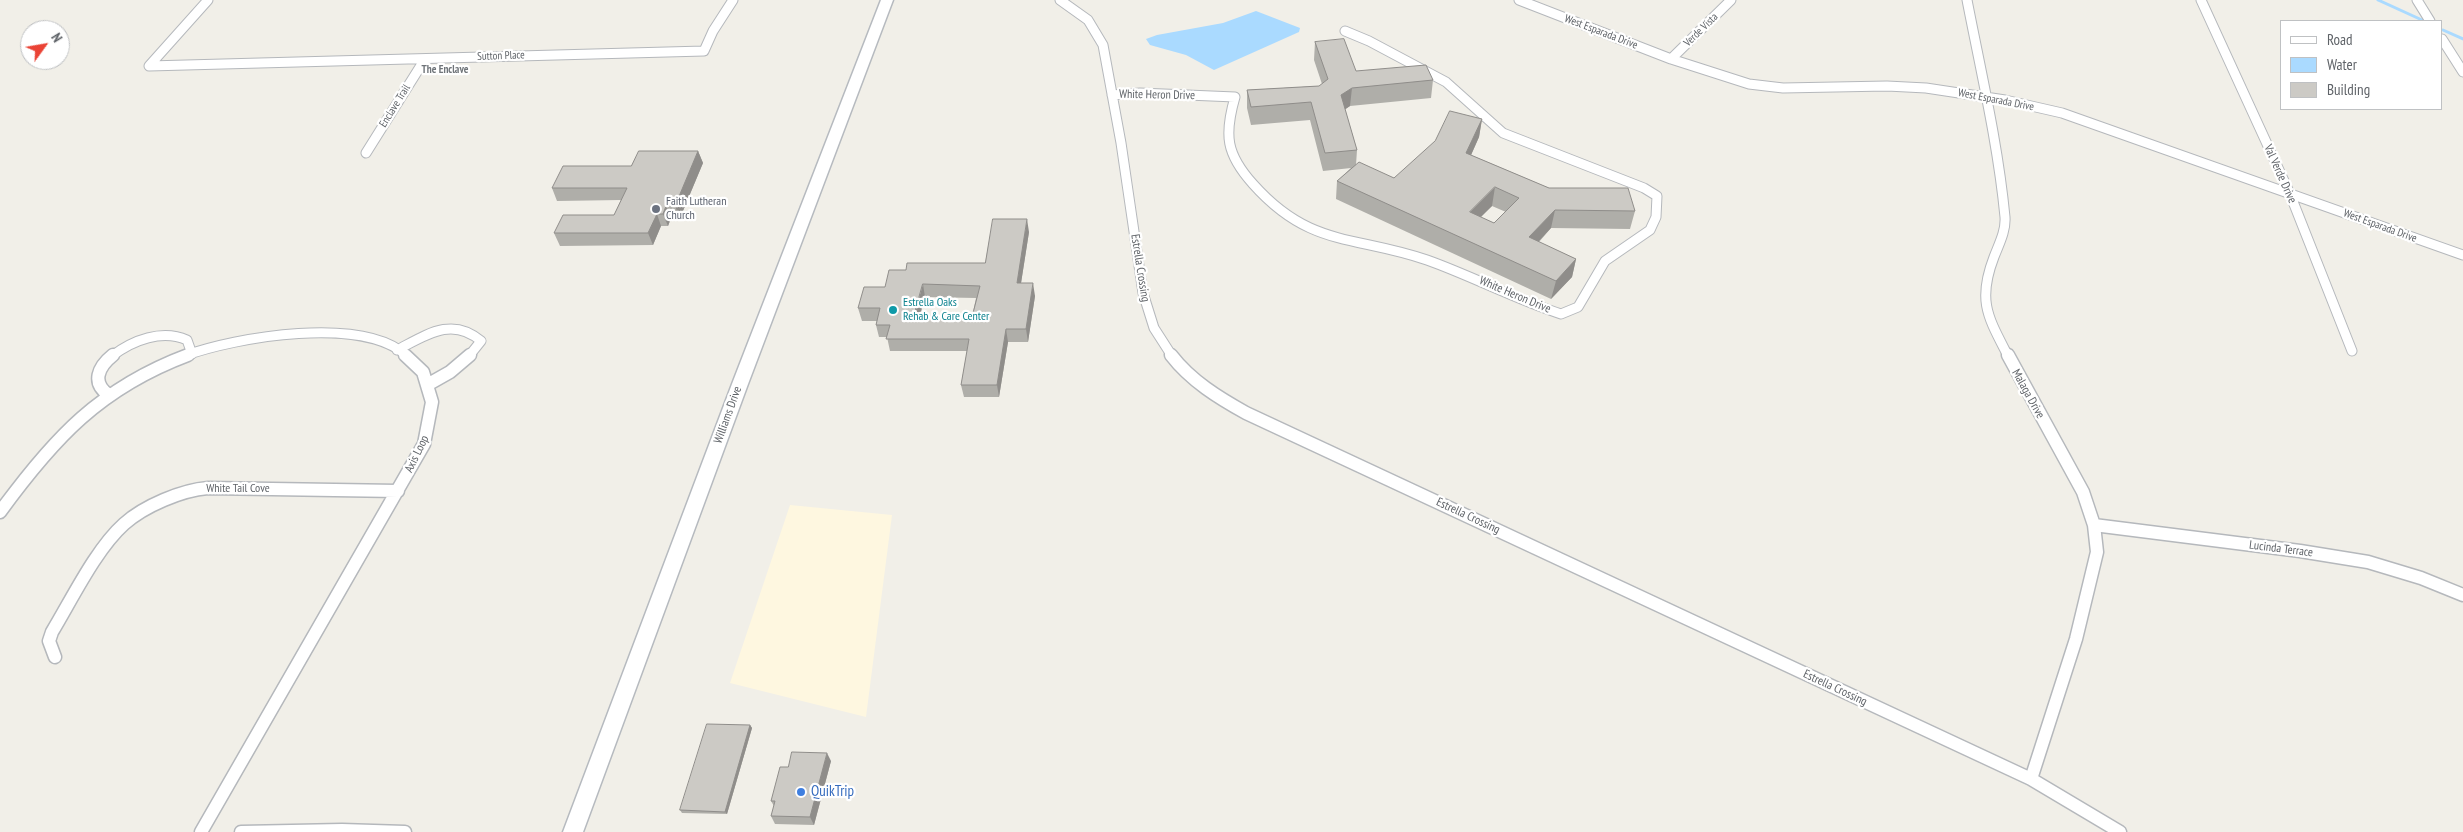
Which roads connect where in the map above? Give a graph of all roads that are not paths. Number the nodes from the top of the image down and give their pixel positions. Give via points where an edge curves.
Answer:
1 (208, 0) edge
2 (733, 0) edge
3 (887, 0) edge
4 (1060, 0) edge
5 (1519, 0) edge
6 (1731, 0) edge
7 (1967, 0) edge
8 (2201, 0) edge
9 (2417, 0) edge
10 (2429, 20) edge
11 (1345, 31) dead end
12 (2443, 41) edge
13 (425, 58) junction
14 (1671, 59) junction
15 (2463, 72) edge
16 (1112, 95) junction
17 (1986, 97) junction
18 (366, 153) dead end
19 (2290, 194) junction
20 (2463, 255) edge
21 (397, 350) junction
22 (2352, 351) dead end
23 (192, 354) junction
24 (427, 385) junction
25 (109, 396) junction
26 (398, 491) junction
27 (0, 512) edge
28 (2094, 525) junction
29 (2463, 595) edge
30 (55, 657) dead end
31 (2031, 779) junction
32 (201, 832) edge
33 (241, 832) edge
34 (405, 832) edge
35 (573, 832) edge
36 (2120, 832) edge

1 - 13 street, Sutton Place via 150,66
2 - 13 street, Sutton Place via 704,51
3 - 35 main road, Williams Drive via 745,369
4 - 16 street, Estrella Crossing via 1079,11 1095,28 1103,44
5 - 14 street, West Esparada Drive
6 - 14 street, Verde Vista
7 - 17 street, Malaga Drive
8 - 19 street, Val Verde Drive
9 - 10 street
11 - 16 street, White Heron Drive via 1446,82 1504,132 1657,196 1655,223 1644,236 1604,261 1592,278 1590,292 1580,306 1570,313 1561,314 1424,260 1358,245 1301,227 1274,208 1239,168 1227,143 1226,128 1235,97 1148,93
12 - 15 street
13 - 18 street, Enclave Trail
14 - 17 street, West Esparada Drive via 1734,80 1767,87 1907,87
16 - 31 street, Estrella Crossing via 1142,296 1156,334 1201,385 1233,407 1327,452
17 - 19 street, West Esparada Drive via 2086,121
17 - 28 street, Malaga Drive via 1999,163 2005,220 1987,274 1984,298 1989,318 2083,492
19 - 20 street, West Esparada Drive
19 - 22 street, Val Verde Drive
21 - 23 street, Axis Loop via 360,335 315,332 261,336
21 - 24 street, Axis Loop via 417,366
21 - 24 street via 434,332 455,327 472,330 480,341 470,357 454,371
23 - 25 street, Axis Loop via 139,378
23 - 25 street via 187,340 180,336 153,337 129,344 100,369 99,387
24 - 26 street, Axis Loop via 431,407 428,431
25 - 27 street, Axis Loop via 58,436
26 - 30 street, White Tail Cove via 208,488 182,493 154,504 125,523 105,546 52,632 49,641
26 - 32 street, Axis Loop
28 - 29 street, Lucinda Terrace via 2368,562
28 - 31 street, Malaga Drive via 2096,552 2091,584
31 - 36 street, Estrella Crossing
33 - 34 street

